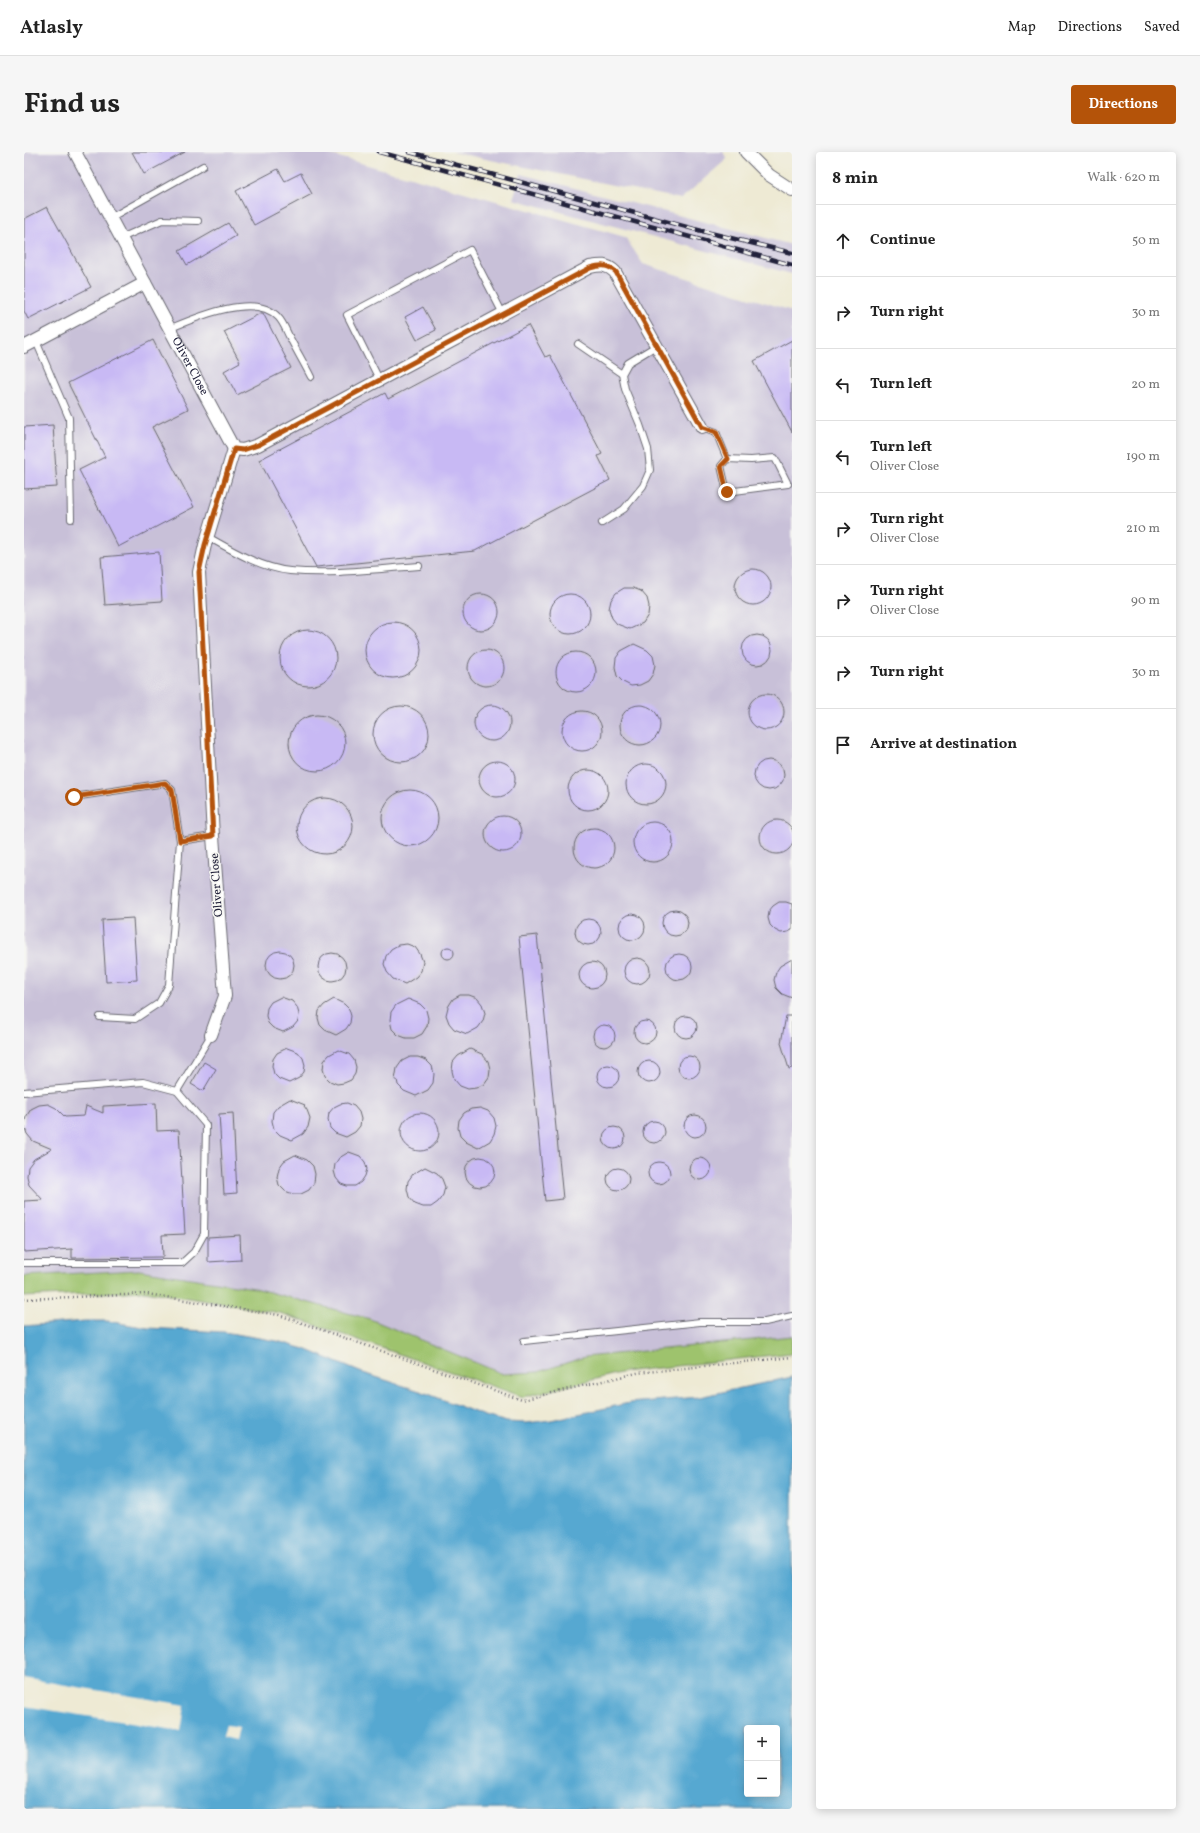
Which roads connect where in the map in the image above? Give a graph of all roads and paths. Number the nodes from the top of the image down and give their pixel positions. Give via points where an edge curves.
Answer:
1 (75, 152) edge
2 (746, 152) edge
3 (203, 166) dead end
4 (792, 190) edge
5 (110, 218) junction
6 (198, 221) dead end
7 (121, 238) junction
8 (145, 283) junction
9 (503, 314) junction
10 (171, 328) junction
11 (36, 341) junction
12 (578, 344) dead end
13 (656, 346) junction
14 (24, 347) edge
15 (622, 374) junction
16 (311, 377) dead end
17 (379, 379) junction
18 (702, 427) joint
19 (234, 449) junction
20 (728, 459) junction
21 (71, 519) dead end
22 (602, 523) dead end
23 (208, 537) junction
24 (419, 566) dead end
25 (74, 797) dead end
26 (213, 836) junction
27 (180, 841) junction
28 (100, 1017) dead end
29 (211, 1035) joint
30 (177, 1091) junction
31 (24, 1092) edge
32 (24, 1263) edge
33 (24, 1299) edge
34 (792, 1316) edge
35 (524, 1341) dead end
36 (792, 1357) edge

1 - 5 street, Oliver Close
2 - 4 street via 769,175
3 - 5 lane
5 - 7 street, Oliver Close
6 - 7 lane via 162,220
7 - 8 street, Oliver Close
8 - 10 street, Oliver Close
8 - 11 street
9 - 13 street via 590,268 602,265 616,272
9 - 17 street
9 - 17 lane via 470,250 347,315
10 - 16 lane via 198,317 242,307 257,306 269,310 279,318
10 - 19 street, Oliver Close
11 - 14 street
11 - 21 lane via 68,418
12 - 15 lane
13 - 15 lane via 628,363
13 - 18 street
15 - 22 lane via 625,389 648,449 650,470 643,486 624,509
17 - 19 street via 258,445 243,450
18 - 20 lane via 716,432
19 - 23 street, Oliver Close
20 - 20 lane via 775,458 788,484 727,492 721,466
23 - 24 lane via 258,563 289,571 333,572
23 - 26 street, Oliver Close via 199,572
25 - 27 lane via 165,783 172,790
26 - 27 lane
26 - 29 street, Oliver Close via 225,996
27 - 28 lane via 169,985 159,1003 136,1019
29 - 30 lane
30 - 31 lane via 143,1082
30 - 32 lane via 206,1125 204,1234 194,1252 182,1263
33 - 36 path via 147,1294 279,1314 522,1400 638,1373
34 - 35 lane via 765,1322 700,1322

